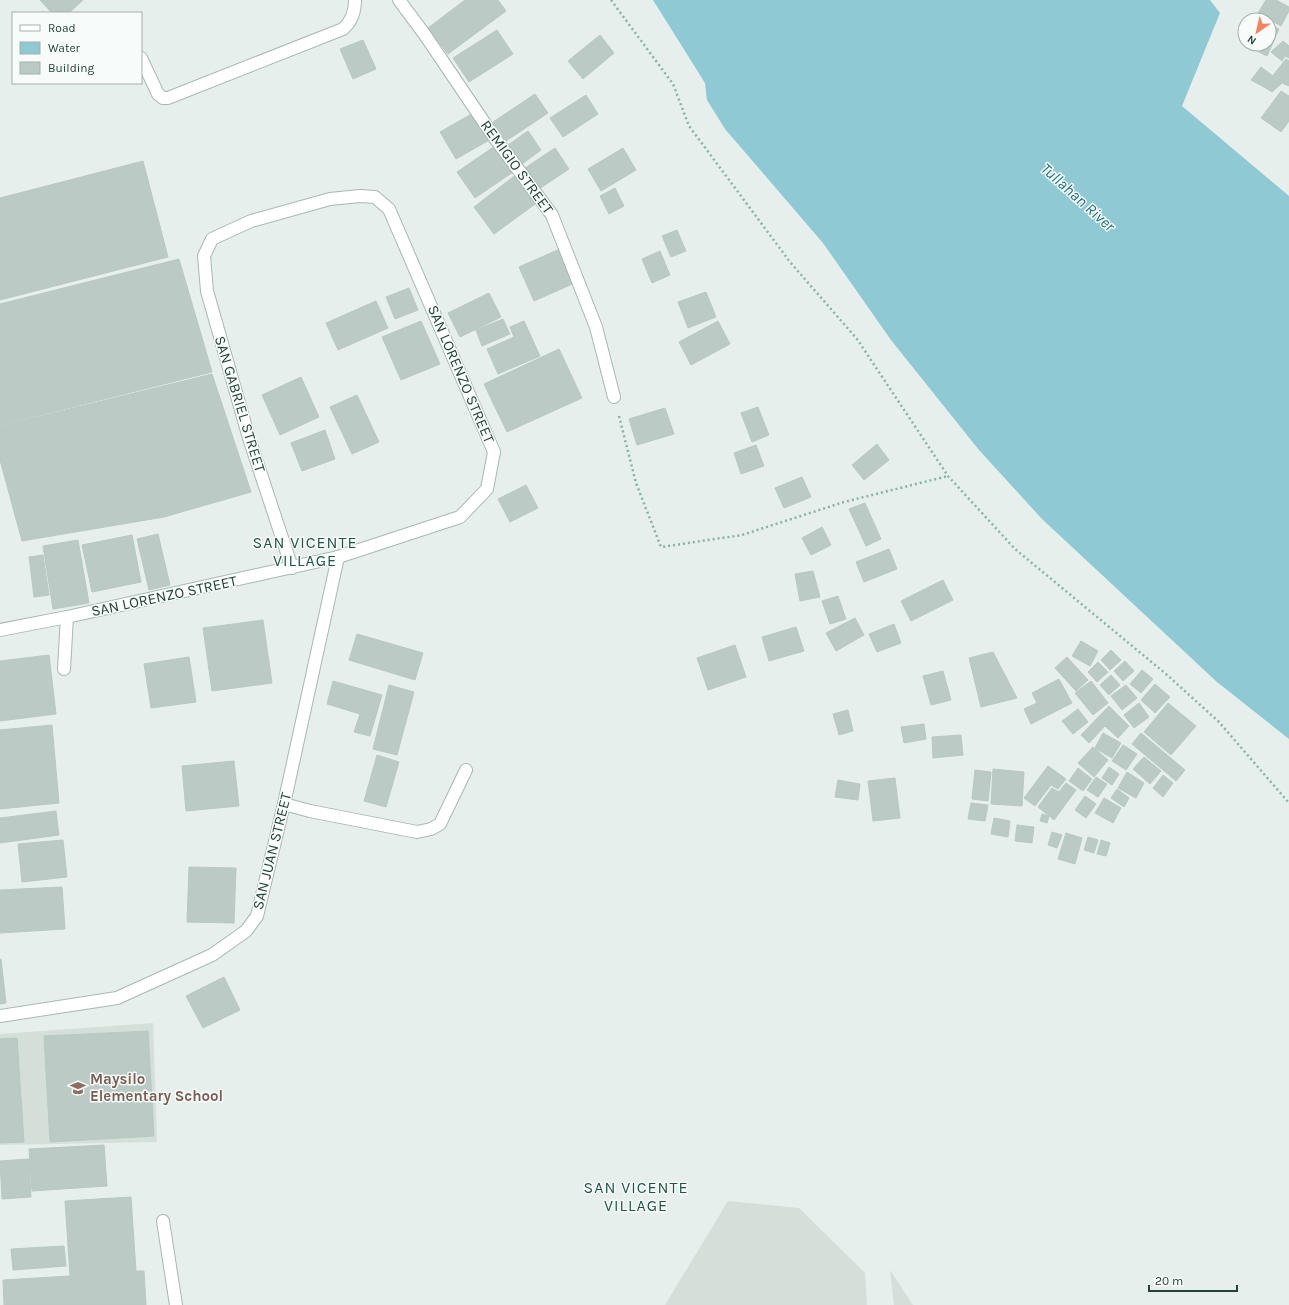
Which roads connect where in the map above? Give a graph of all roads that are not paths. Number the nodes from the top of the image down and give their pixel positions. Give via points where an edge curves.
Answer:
1 (354, 0) edge
2 (399, 0) edge
3 (142, 60) edge
4 (390, 209) joint
5 (614, 397) road end
6 (338, 557) junction
7 (292, 568) junction
8 (66, 617) junction
9 (0, 630) edge
10 (64, 669) dead end
11 (466, 770) dead end
12 (284, 804) junction
13 (0, 1016) edge
14 (164, 1221) dead end
15 (176, 1305) edge

1 - 3 street via 355,9 349,24 343,29 168,98 158,94
2 - 5 street, REMIGIO STREET via 494,137 552,215 596,327
4 - 6 street, SAN LORENZO STREET via 494,452 487,489 460,516
4 - 7 street, SAN GABRIEL STREET via 375,197 330,199 251,221 212,239 204,256 207,291 248,438
6 - 7 street, SAN LORENZO STREET
6 - 12 street, SAN JUAN STREET
7 - 8 street, SAN LORENZO STREET
8 - 9 street, SAN LORENZO STREET
8 - 10 street
11 - 12 street via 440,824 417,832
12 - 13 street, SAN JUAN STREET via 257,916 246,931 212,955 117,998
14 - 15 street

